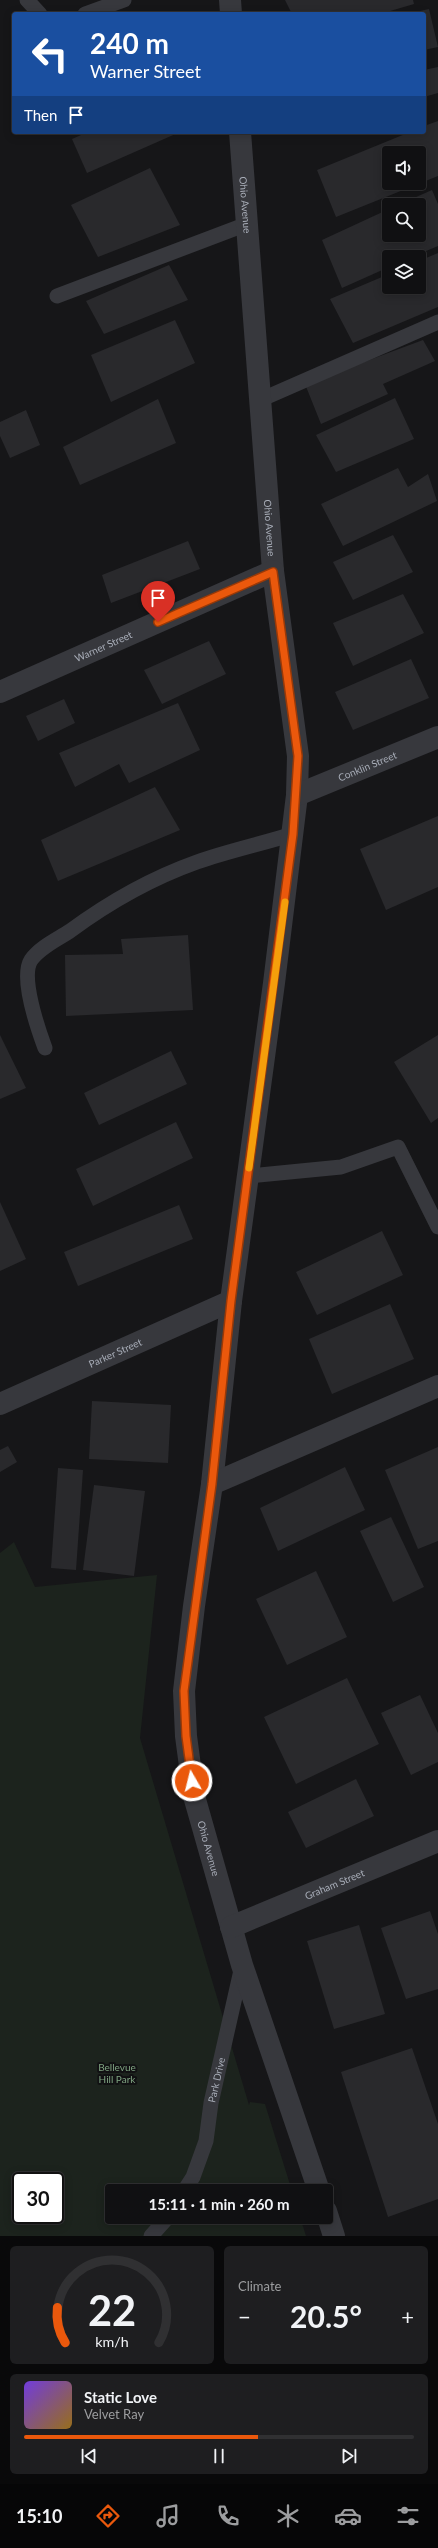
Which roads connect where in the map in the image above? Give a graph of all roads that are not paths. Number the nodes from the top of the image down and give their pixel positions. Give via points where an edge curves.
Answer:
1 (27, 0) edge
2 (124, 0) edge
3 (38, 12) edge
4 (90, 12) edge
5 (240, 134) edge
6 (247, 224) junction
7 (57, 296) dead end
8 (438, 322) edge
9 (260, 400) junction
10 (273, 572) junction
11 (0, 692) edge
12 (438, 738) edge
13 (297, 795) junction
14 (293, 834) junction
15 (45, 1048) dead end
16 (248, 1176) junction
17 (438, 1227) edge
18 (231, 1301) junction
19 (438, 1386) edge
20 (0, 1404) edge
21 (212, 1484) junction
22 (438, 1841) edge
23 (231, 1927) junction
24 (242, 1965) junction
25 (188, 2184) edge
26 (317, 2184) edge
27 (162, 2224) edge
28 (330, 2224) edge
29 (151, 2236) edge
30 (334, 2236) edge

1 - 3 lane
2 - 4 lane
5 - 6 street, Ohio Avenue
6 - 7 lane
6 - 9 street, Ohio Avenue
8 - 9 lane
9 - 10 street, Ohio Avenue
10 - 11 street, Warner Street
10 - 13 street, Ohio Avenue via 298,756
12 - 13 street, Conklin Street
13 - 14 street, Ohio Avenue
14 - 15 lane via 197,862 97,910 44,948 31,960 27,977 38,1030
14 - 16 street, Ohio Avenue
16 - 17 lane via 341,1167 398,1147
16 - 18 street, Ohio Avenue
18 - 20 street, Parker Street
18 - 21 street, Ohio Avenue
19 - 21 street
21 - 23 street, Ohio Avenue via 184,1691 186,1736 194,1796
22 - 23 street, Graham Street
23 - 24 street, Ohio Avenue
24 - 25 lane, Park Drive via 211,2103 206,2141
24 - 26 street, Ohio Avenue
27 - 29 lane
28 - 30 street

